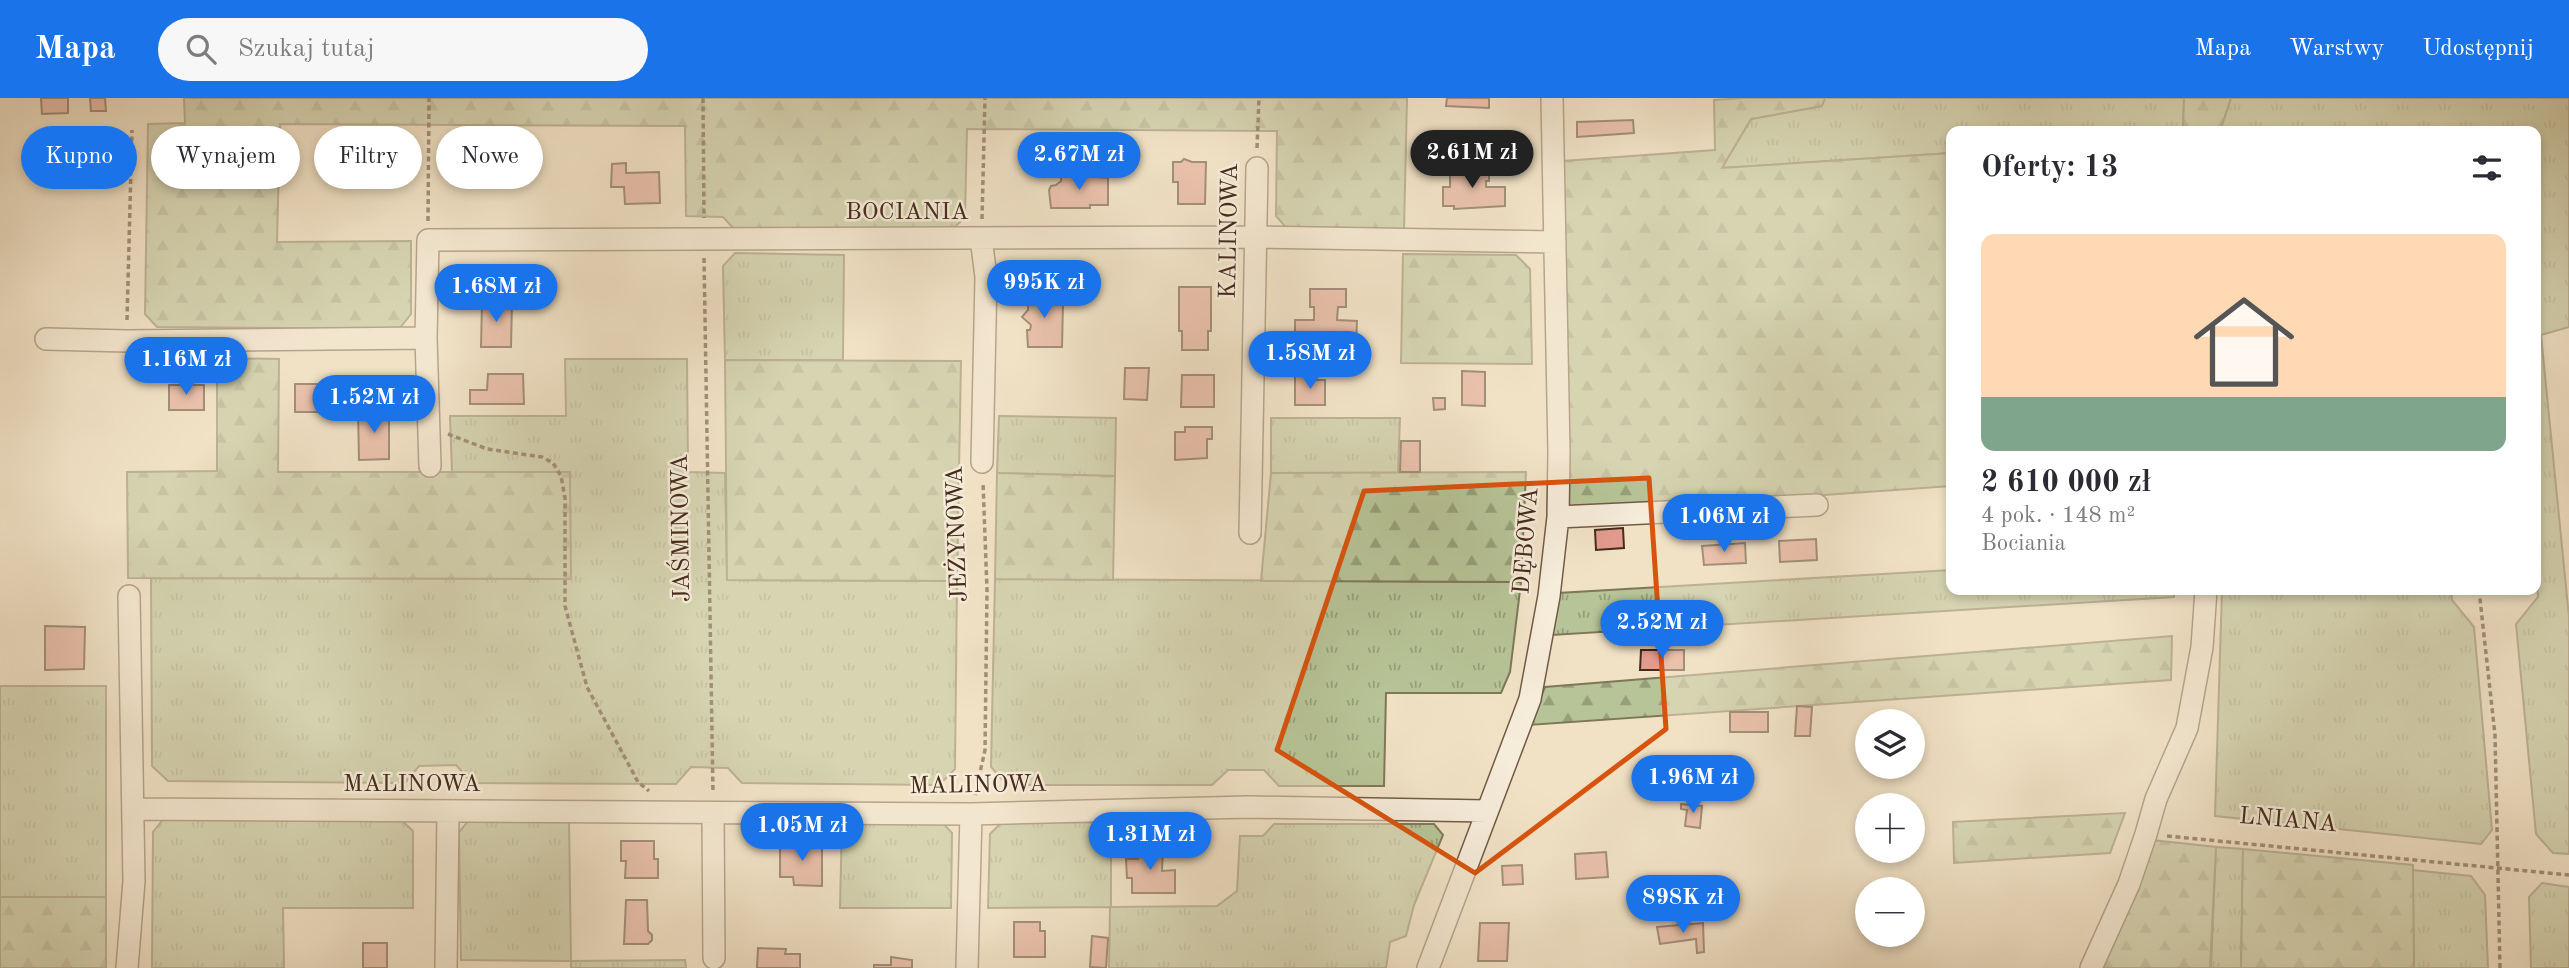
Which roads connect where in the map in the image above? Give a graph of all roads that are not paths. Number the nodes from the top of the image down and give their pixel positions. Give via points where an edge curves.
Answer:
1 (1552, 98) edge
2 (1257, 167) road end
3 (1256, 237) junction
4 (981, 239) junction
5 (1555, 242) junction
6 (426, 338) junction
7 (46, 339) dead end
8 (982, 462) road end
9 (430, 466) dead end
10 (1817, 505) dead end
11 (1558, 517) junction
12 (1250, 533) dead end
13 (2206, 595) edge
14 (129, 596) dead end
15 (134, 810) junction
16 (1487, 811) junction
17 (448, 812) junction
18 (713, 813) junction
19 (971, 814) junction
20 (714, 958) dead end
21 (127, 968) edge
22 (446, 968) edge
23 (967, 968) edge
24 (1429, 968) edge
25 (2091, 968) edge

1 - 5 street, DĘBOWA
2 - 3 street, KALINOWA
3 - 4 street, BOCIANIA
3 - 5 street, BOCIANIA
3 - 12 street, KALINOWA
4 - 6 street, BOCIANIA via 428,240
4 - 8 street, JEŻYNOWA via 986,277
5 - 11 street, DĘBOWA
6 - 7 street
6 - 9 street
10 - 11 street
11 - 16 street, DĘBOWA via 1530,699
13 - 25 street via 2202,647 2187,728 2155,799 2129,884
14 - 15 street
15 - 17 street, MALINOWA
15 - 21 street
16 - 19 street, MALINOWA via 1248,807
16 - 24 street, DĘBOWA
17 - 18 street, MALINOWA
17 - 22 street
18 - 19 street, MALINOWA
18 - 20 street
19 - 23 street

